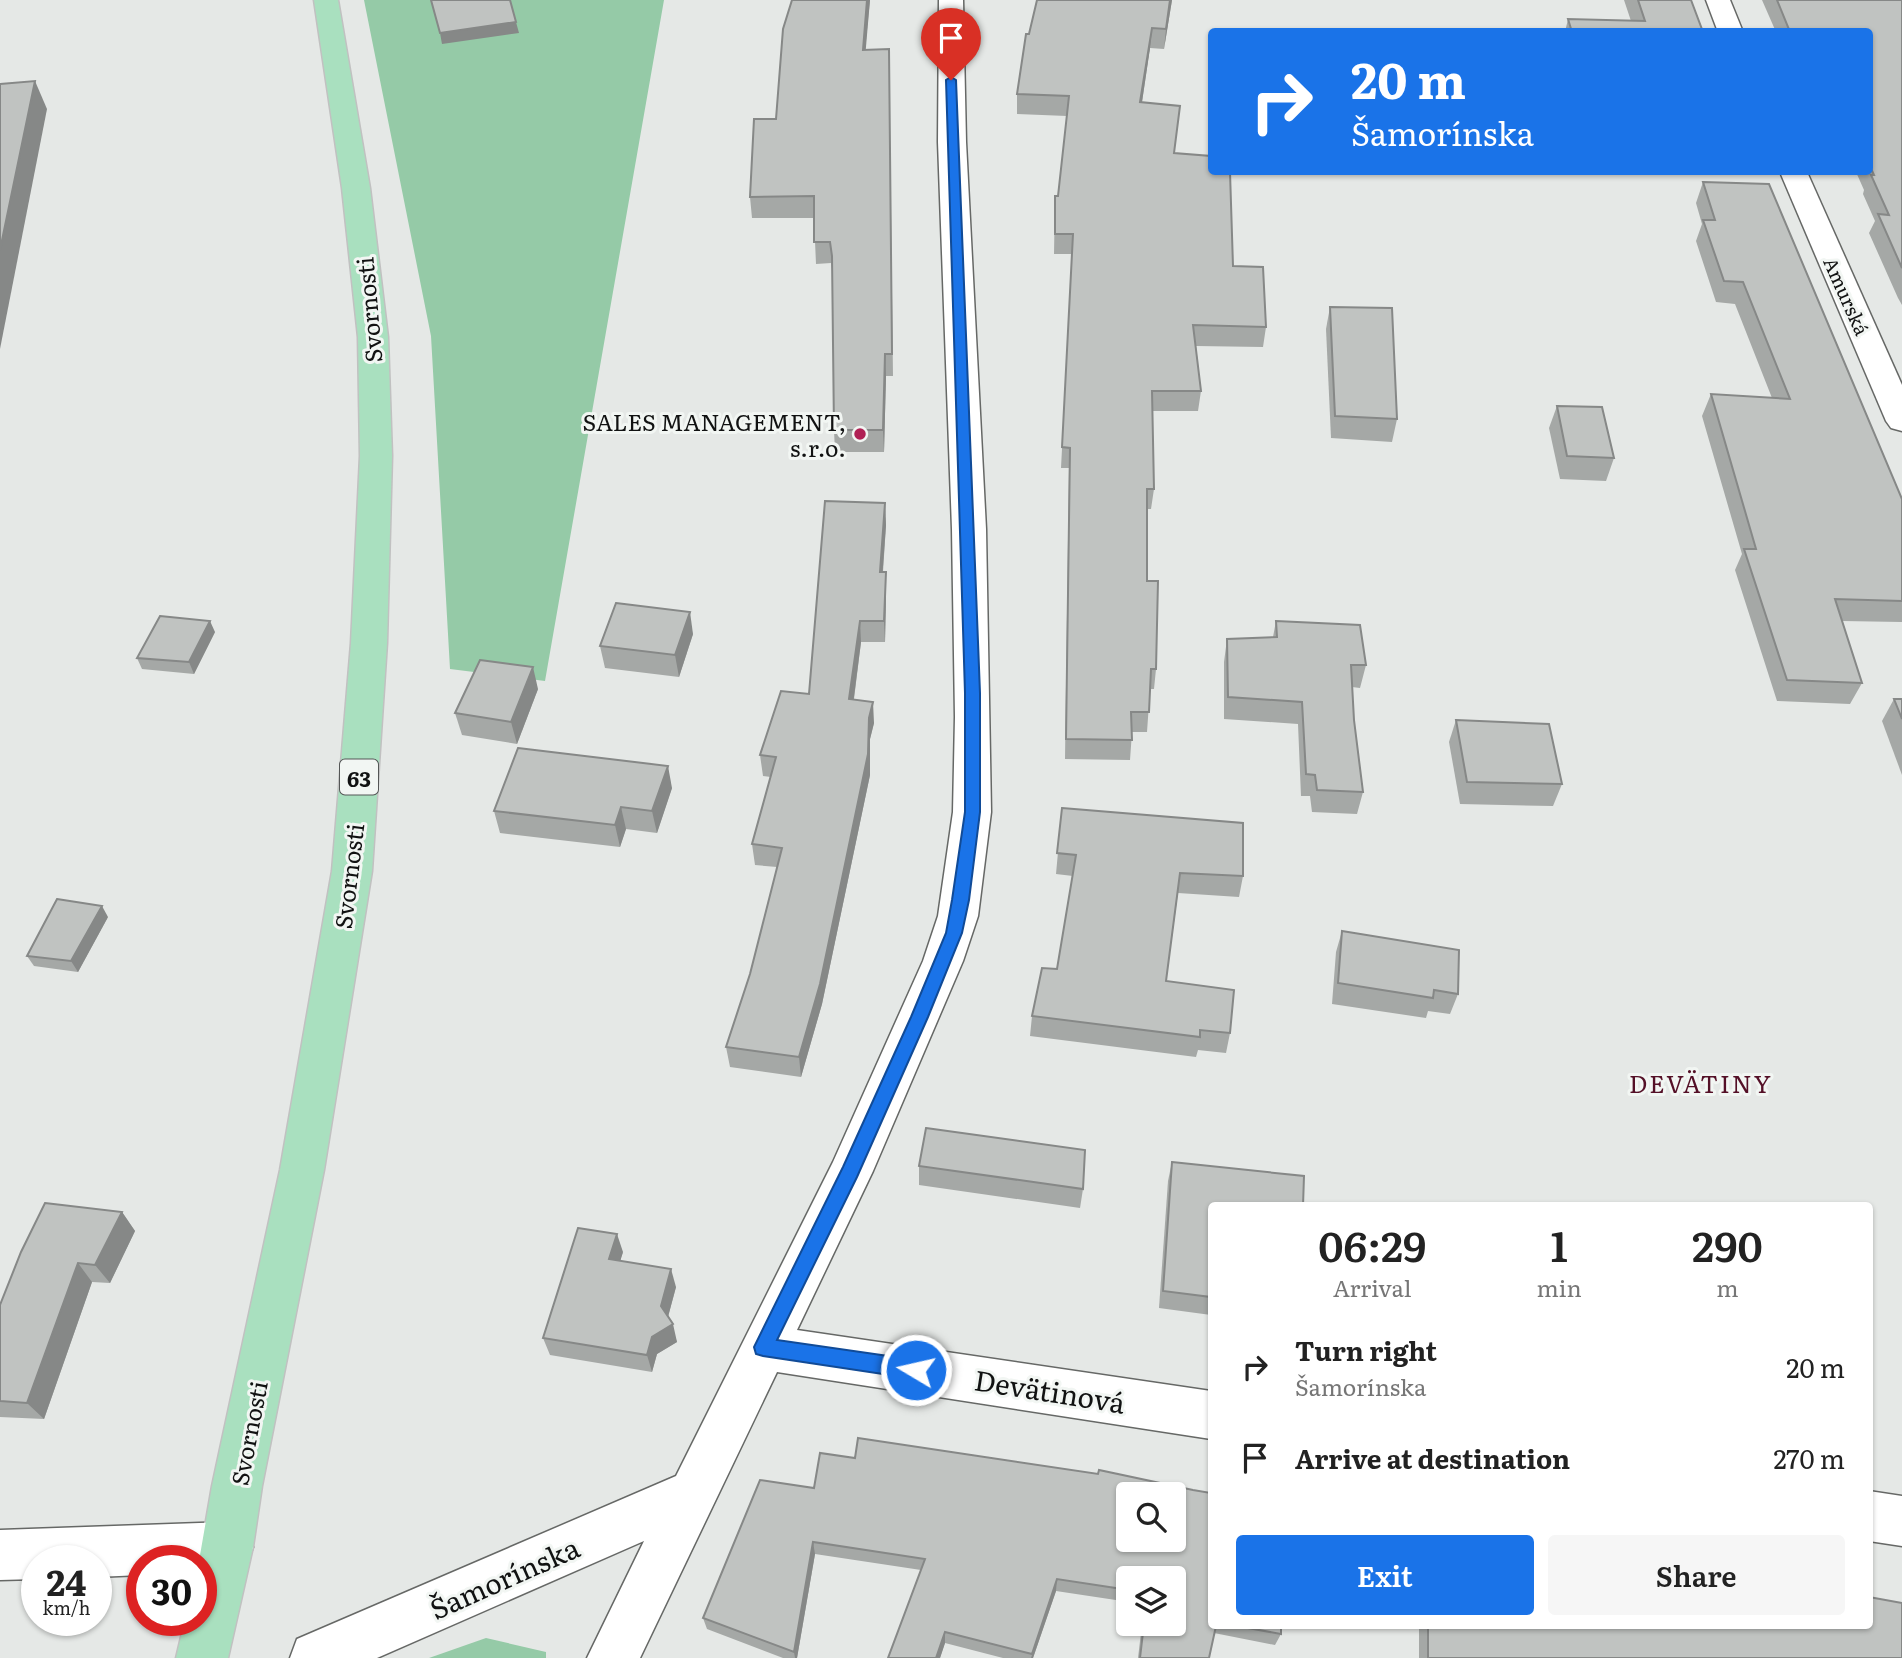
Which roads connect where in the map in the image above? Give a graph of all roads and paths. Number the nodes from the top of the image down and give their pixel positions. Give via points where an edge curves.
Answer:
1 (326, 0) edge
2 (951, 0) edge
3 (1717, 0) edge
4 (1729, 28) edge
5 (1794, 175) edge
6 (1902, 421) edge
7 (763, 1347) junction
8 (1208, 1415) edge
9 (691, 1495) junction
10 (1873, 1517) edge
11 (1902, 1521) edge
12 (228, 1547) junction
13 (0, 1555) edge
14 (202, 1658) edge
15 (316, 1658) edge
16 (613, 1658) edge

1 - 12 main road, Svornosti / 63 via 356,188 373,337 376,456 369,643 352,871 302,1170
2 - 7 street via 972,693 972,812 961,900 954,933 920,1017 851,1171
3 - 4 street
5 - 6 street, Amurská
7 - 8 street, Devätinová
7 - 9 street
9 - 15 street, Šamorínska
9 - 16 street
10 - 11 street
12 - 13 street
12 - 14 main road, Svornosti / 63

